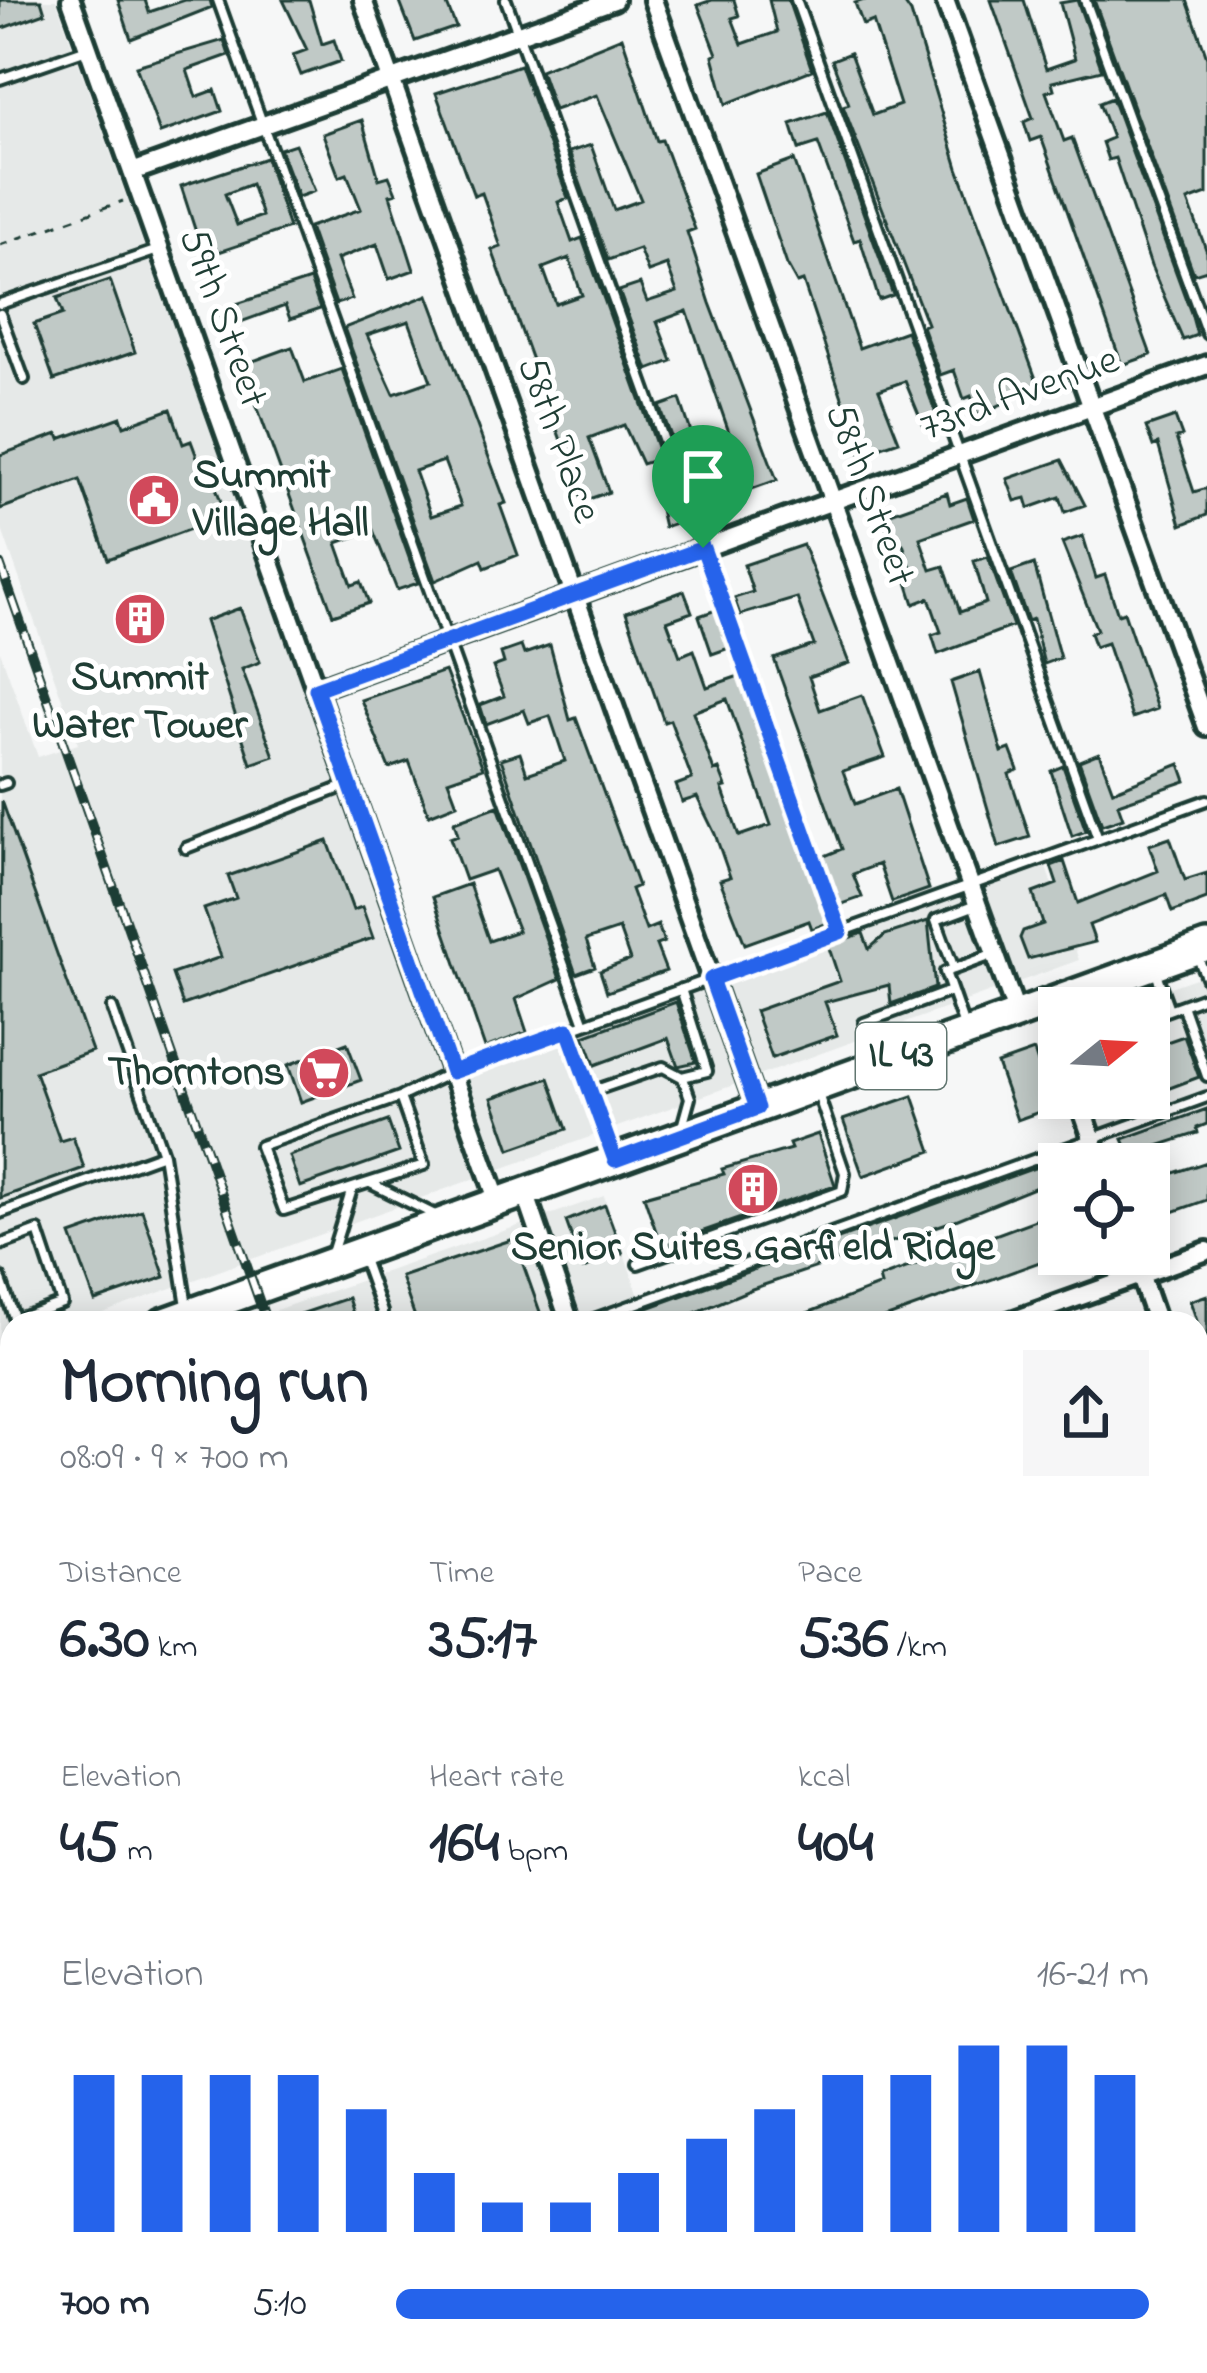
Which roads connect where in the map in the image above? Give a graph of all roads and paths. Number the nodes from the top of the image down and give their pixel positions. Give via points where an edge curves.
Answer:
1 (71, 0) edge
2 (218, 0) edge
3 (363, 0) edge
4 (506, 0) edge
5 (614, 0) edge
6 (653, 0) edge
7 (796, 0) edge
8 (945, 0) edge
9 (1085, 0) edge
10 (519, 35) junction
11 (88, 49) junction
12 (0, 79) edge
13 (391, 80) junction
14 (263, 125) junction
15 (132, 172) junction
16 (124, 201) dead end
17 (0, 245) edge
18 (159, 249) junction
19 (0, 304) edge
20 (0, 314) edge
21 (1207, 334) edge
22 (1207, 365) edge
23 (24, 379) dead end
24 (1092, 407) junction
25 (960, 455) junction
26 (833, 501) junction
27 (703, 548) junction
28 (574, 595) junction
29 (448, 641) junction
30 (316, 689) junction
31 (1207, 727) edge
32 (350, 784) junction
33 (1207, 800) edge
34 (1098, 839) junction
35 (186, 848) dead end
36 (970, 885) junction
37 (977, 904) junction
38 (840, 932) junction
39 (1201, 948) edge
40 (995, 954) junction
41 (1154, 965) junction
42 (954, 969) junction
43 (711, 979) junction
44 (1207, 980) edge
45 (1118, 987) edge
46 (1161, 987) edge
47 (681, 989) junction
48 (952, 992) junction
49 (1207, 996) edge
50 (1182, 1005) junction
51 (1038, 1007) edge
52 (112, 1008) dead end
53 (1170, 1010) edge
54 (1017, 1015) junction
55 (585, 1024) junction
56 (568, 1030) junction
57 (966, 1033) junction
58 (878, 1065) junction
59 (452, 1072) junction
60 (1207, 1076) edge
61 (682, 1077) junction
62 (815, 1088) junction
63 (590, 1092) junction
64 (400, 1097) junction
65 (1207, 1097) edge
66 (757, 1108) junction
67 (1170, 1110) edge
68 (1085, 1119) edge
69 (1146, 1119) edge
70 (680, 1136) junction
71 (1092, 1138) junction
72 (1094, 1143) edge
73 (164, 1154) junction
74 (615, 1160) junction
75 (371, 1183) junction
76 (352, 1189) junction
77 (511, 1197) junction
78 (0, 1213) edge
79 (447, 1220) junction
80 (0, 1245) edge
81 (361, 1251) junction
82 (1207, 1251) edge
83 (325, 1264) junction
84 (638, 1264) dead end
85 (1170, 1264) edge
86 (1140, 1275) joint
87 (0, 1277) edge
88 (12, 1311) edge
89 (40, 1311) edge
90 (175, 1311) edge
91 (195, 1311) edge
92 (382, 1311) edge
93 (564, 1311) edge
94 (616, 1311) edge
95 (1040, 1311) edge
96 (1153, 1311) edge

1 - 11 street, 59th Street
2 - 14 lane
3 - 13 street, 58th Place
4 - 10 lane
5 - 10 street
6 - 26 street, 58th Street
7 - 25 lane
8 - 24 street
9 - 21 lane
10 - 13 street
10 - 27 lane
11 - 12 lane
11 - 15 street, 59th Street
13 - 14 street
13 - 28 street, 58th Place
14 - 15 street
14 - 29 lane
15 - 18 street, 59th Street
16 - 17 path
18 - 19 lane
18 - 30 street, 59th Street
20 - 23 lane
22 - 24 street, 73rd Avenue
24 - 25 street, 73rd Avenue
24 - 31 street
25 - 26 street, 73rd Avenue
25 - 34 lane
26 - 27 street, 73rd Avenue
26 - 36 street, 58th Street
27 - 28 street, 73rd Avenue
27 - 38 lane
28 - 29 street, 73rd Avenue
28 - 43 street, 58th Place
29 - 30 street, 73rd Avenue
29 - 55 lane
30 - 32 street, 59th Street
32 - 35 lane
32 - 59 street, 59th Street
33 - 34 lane
34 - 36 lane
36 - 37 street, 58th Street
36 - 38 lane
37 - 40 street, 58th Street
37 - 42 lane via 936,920
38 - 43 lane
39 - 41 main road, IL 43
39 - 44 lane
40 - 42 lane
40 - 54 street, 58th Street
41 - 45 main road, IL 43
41 - 46 lane
42 - 48 lane via 945,972
43 - 47 lane
43 - 66 street, 58th Place
47 - 55 lane
47 - 61 lane via 708,1066
48 - 57 lane
48 - 58 lane via 864,1023
49 - 50 lane
50 - 53 lane
50 - 60 lane
51 - 54 main road, IL 43
52 - 73 lane
54 - 57 main road, IL 43
55 - 56 lane
56 - 59 lane
56 - 63 lane
57 - 58 main road, IL 43
58 - 62 main road, IL 43
59 - 64 lane
59 - 77 street, 59th Street
61 - 63 lane via 664,1067
61 - 70 lane via 689,1098
62 - 66 main road, IL 43
62 - 84 lane via 845,1173 842,1191
63 - 74 lane
64 - 75 lane via 424,1165
64 - 76 lane via 260,1146 284,1210
65 - 67 lane
66 - 70 main road, IL 43
68 - 71 street
69 - 71 lane
70 - 74 main road, IL 43
71 - 72 street
71 - 94 lane
73 - 78 lane
73 - 90 lane
74 - 77 main road, IL 43
75 - 76 lane
75 - 79 lane
76 - 83 lane
77 - 79 main road, IL 43
77 - 93 street, 59th Street
79 - 81 main road, IL 43
80 - 89 lane via 38,1231 62,1303
81 - 83 main road, IL 43
81 - 92 lane
82 - 85 street
83 - 91 main road, IL 43
86 - 95 street
86 - 96 street
87 - 88 lane

